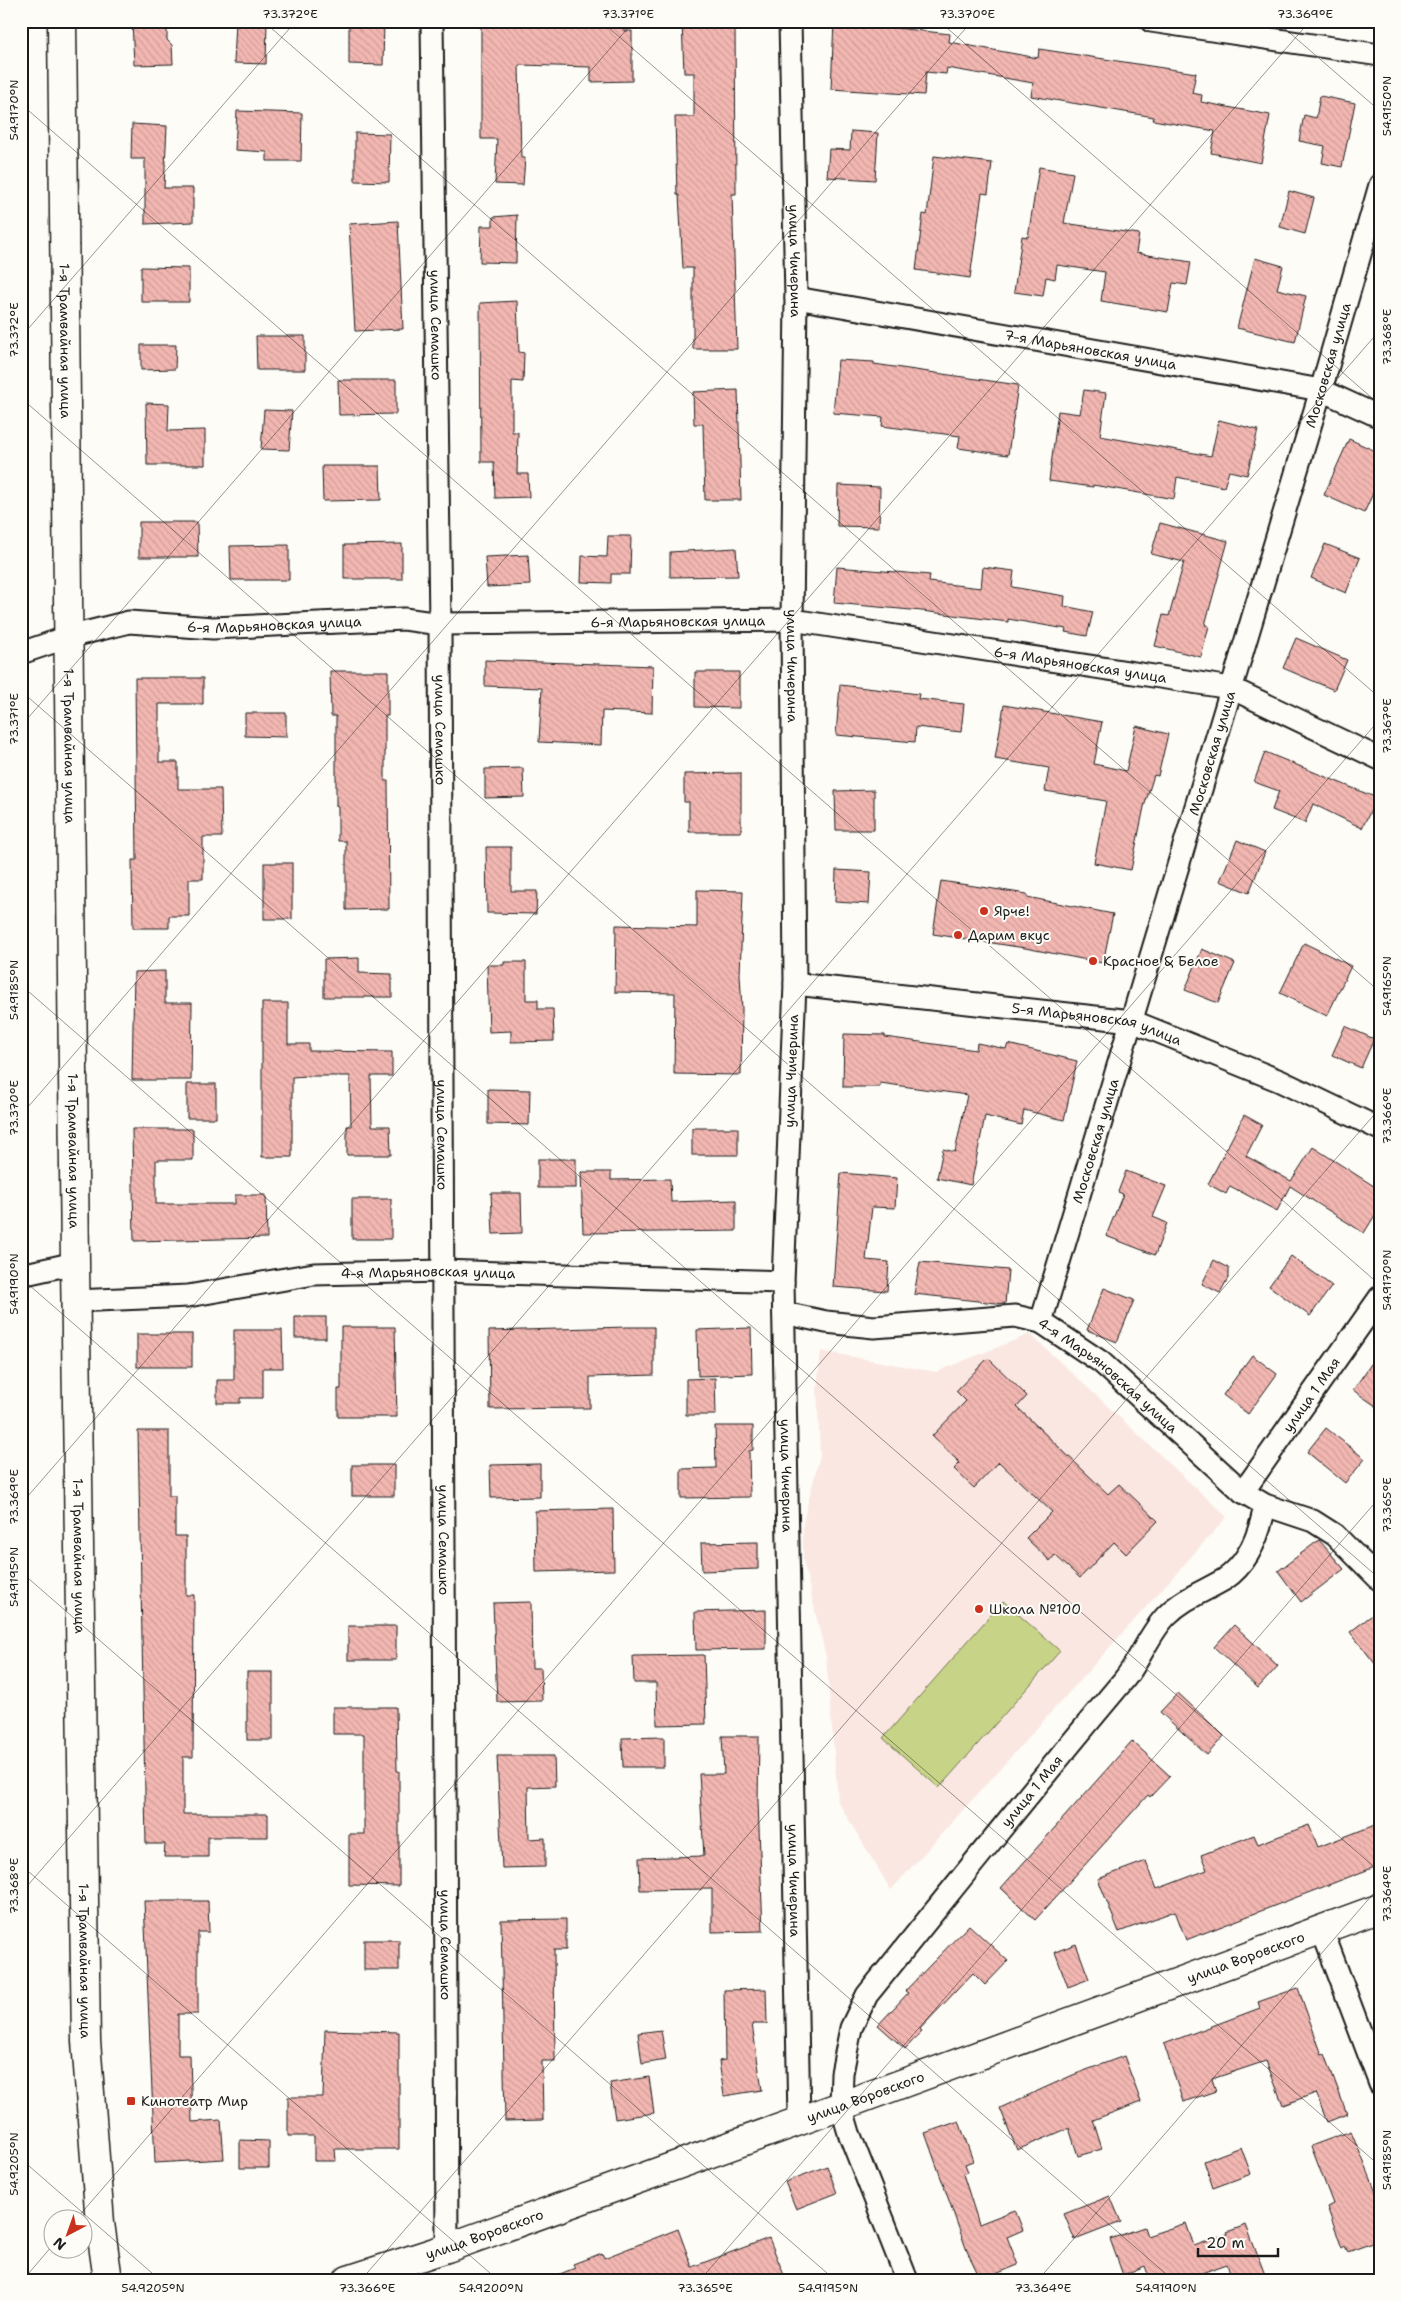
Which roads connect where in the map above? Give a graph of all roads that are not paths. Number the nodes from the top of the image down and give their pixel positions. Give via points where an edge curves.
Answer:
1 (62, 21) edge
2 (432, 21) edge
3 (790, 21) edge
4 (1151, 21) edge
5 (1380, 55) edge
6 (1380, 185) edge
7 (796, 298) junction
8 (1322, 390) junction
9 (1380, 417) edge
10 (792, 620) junction
11 (440, 624) junction
12 (68, 637) junction
13 (21, 653) edge
14 (1231, 688) junction
15 (1380, 759) edge
16 (795, 984) junction
17 (1132, 1021) junction
18 (1380, 1129) edge
19 (75, 1263) junction
20 (442, 1271) junction
21 (21, 1275) edge
22 (783, 1282) junction
23 (1380, 1298) edge
24 (75, 1301) junction
25 (784, 1313) junction
26 (1041, 1322) junction
27 (1243, 1492) junction
28 (1265, 1504) junction
29 (1380, 1580) edge
30 (1380, 1908) edge
31 (1322, 1930) junction
32 (1380, 2084) edge
33 (841, 2106) junction
34 (799, 2121) junction
35 (448, 2248) junction
36 (108, 2280) edge
37 (348, 2280) edge
38 (907, 2280) edge

1 - 12 main road, 1-я Трамвайная улица
2 - 11 street, улица Семашко
3 - 7 street, улица Чичерина
4 - 5 street
6 - 8 street, Московская улица
7 - 8 street, 7-я Марьяновская улица
7 - 10 street, улица Чичерина
8 - 9 street, 7-я Марьяновская улица
8 - 14 street, Московская улица
10 - 11 street, 6-я Марьяновская улица
10 - 14 street, 6-я Марьяновская улица
10 - 16 street, улица Чичерина
11 - 12 street, 6-я Марьяновская улица via 404,619 213,628 128,622
11 - 20 street, улица Семашко
12 - 13 street, 6-я Марьяновская улица
12 - 19 main road, 1-я Трамвайная улица
14 - 15 street, 6-я Марьяновская улица
14 - 17 street, Московская улица
16 - 17 street, 5-я Марьяновская улица
16 - 22 street, улица Чичерина
17 - 18 street, 5-я Марьяновская улица via 1280,1081
17 - 26 street, Московская улица
19 - 21 street
19 - 24 main road, 1-я Трамвайная улица
20 - 22 street, 4-я Марьяновская улица
20 - 24 street, 4-я Марьяновская улица via 314,1274 188,1296
20 - 35 street, улица Семашко
22 - 25 street, улица Чичерина
23 - 27 street, улица 1 Мая
24 - 36 main road, 1-я Трамвайная улица via 86,2040 100,2223
25 - 26 street, 4-я Марьяновская улица via 874,1327 1015,1316
25 - 34 street, улица Чичерина
26 - 27 street, 4-я Марьяновская улица via 1101,1362
27 - 28 street, 4-я Марьяновская улица
28 - 29 street, 4-я Марьяновская улица via 1313,1521 1335,1534
28 - 33 street, улица 1 Мая via 1262,1524 1241,1564 1225,1578 1190,1596 1167,1615 1126,1678 867,1995 851,2028 842,2072
30 - 31 main road, улица Воровского
31 - 32 street
31 - 33 main road, улица Воровского
33 - 34 main road, улица Воровского
33 - 38 street
34 - 35 main road, улица Воровского
35 - 37 main road, улица Воровского

